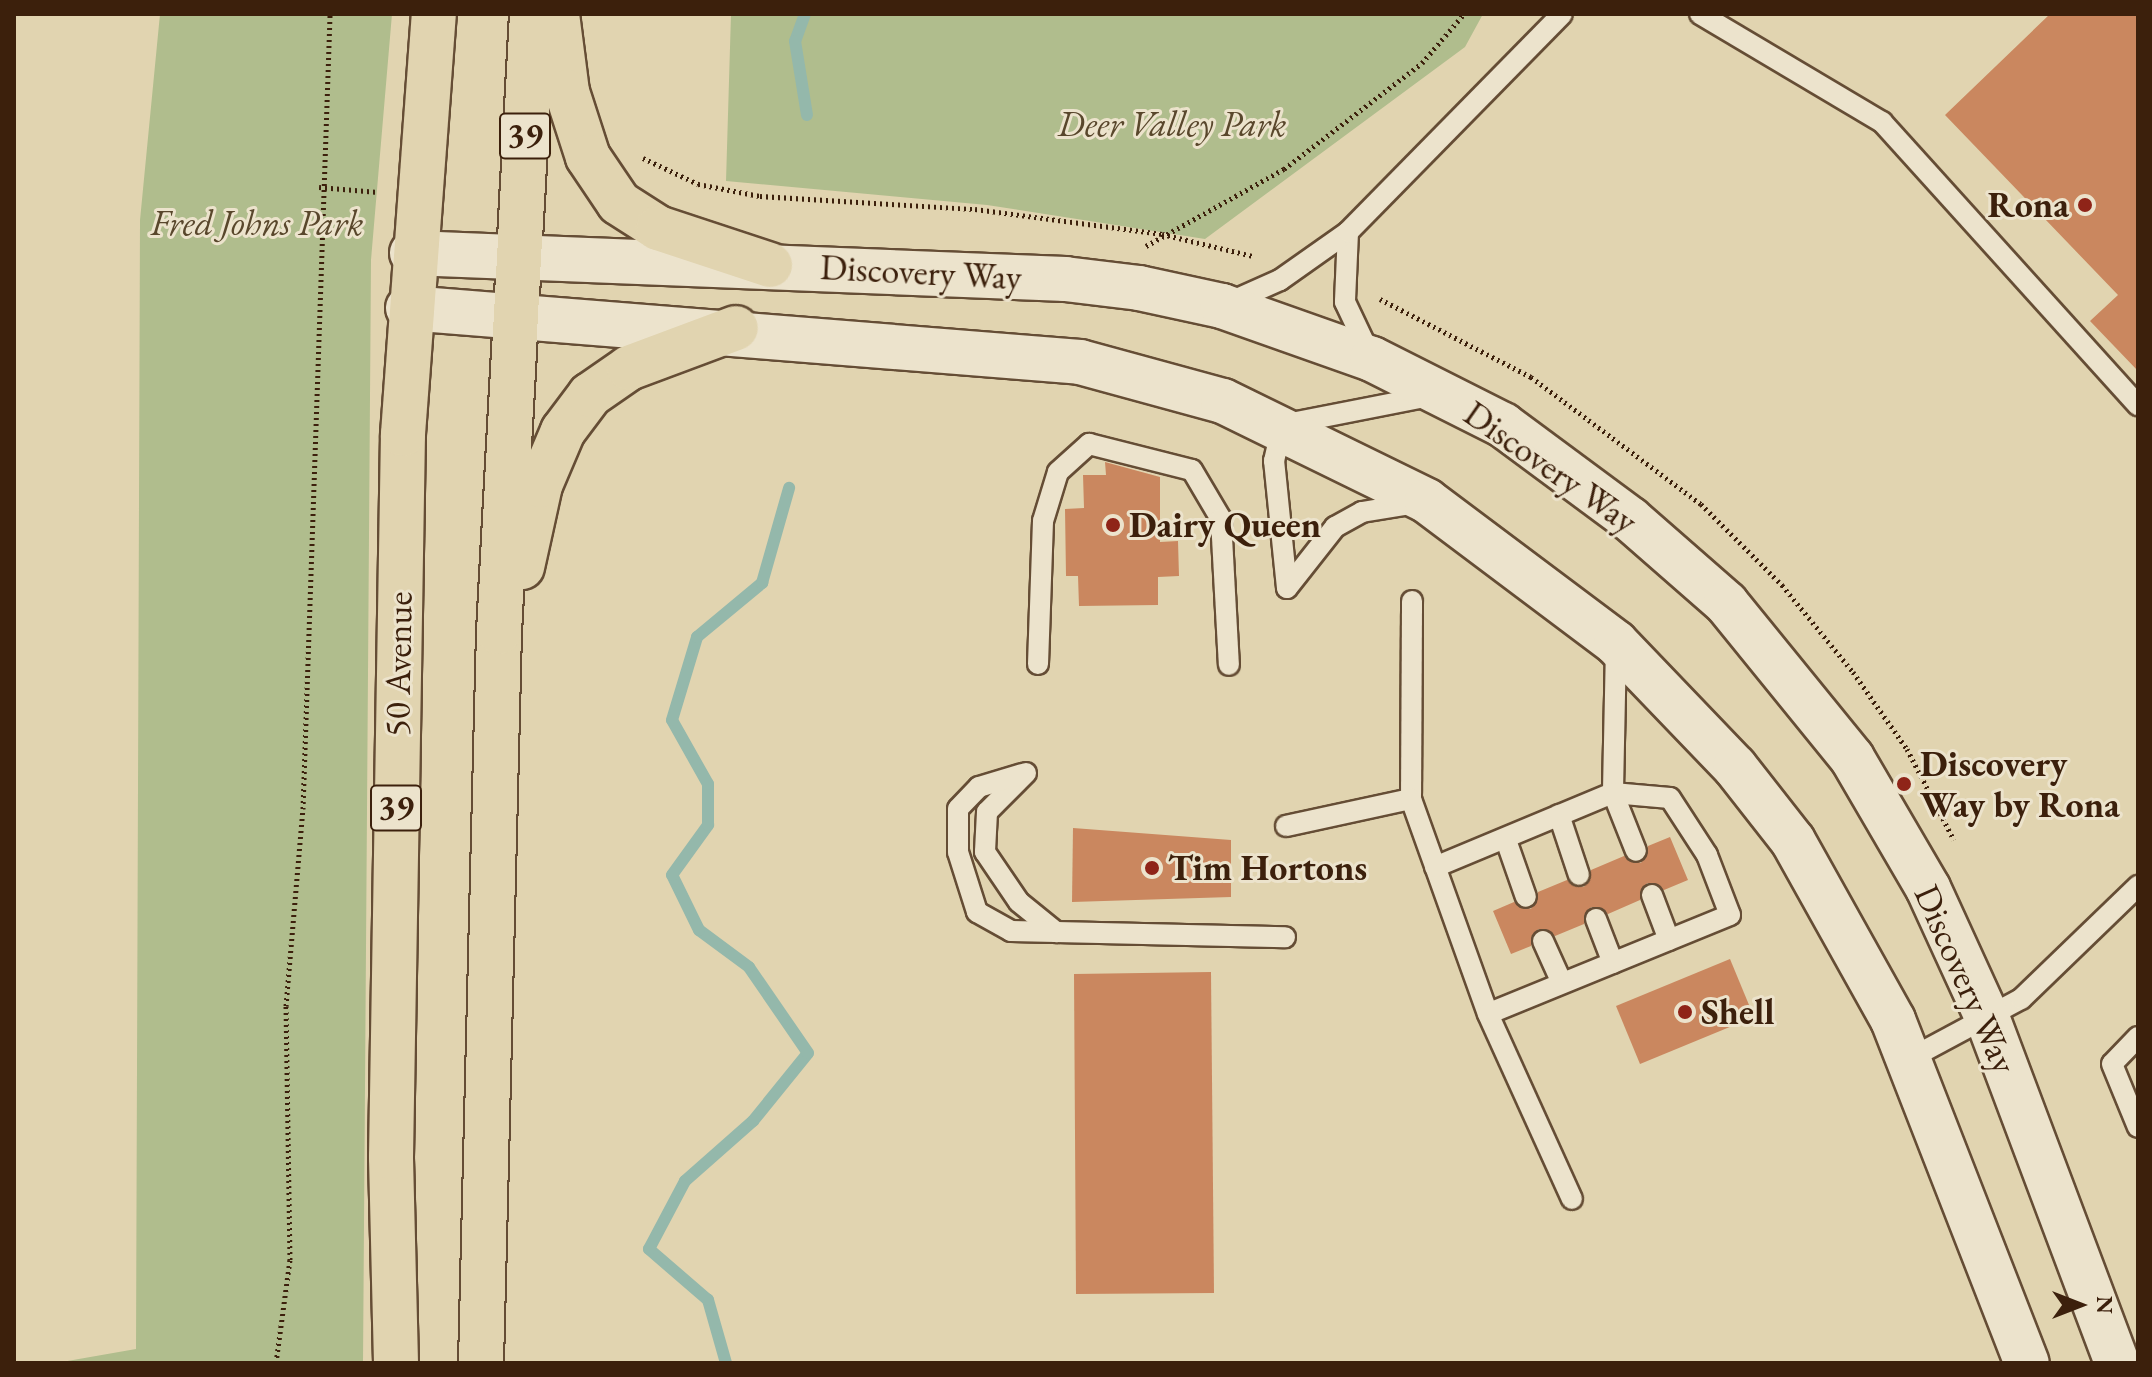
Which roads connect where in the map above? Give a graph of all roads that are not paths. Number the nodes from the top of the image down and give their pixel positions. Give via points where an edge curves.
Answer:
1 (434, 14) edge
2 (532, 14) edge
3 (557, 14) edge
4 (1562, 14) edge
5 (1700, 14) edge
6 (1348, 232) junction
7 (412, 253) junction
8 (517, 257) junction
9 (770, 265) junction
10 (1222, 306) junction
11 (408, 308) junction
12 (512, 313) junction
13 (736, 328) junction
14 (1372, 359) junction
15 (1442, 394) junction
16 (2138, 405) edge
17 (1282, 425) junction
18 (1427, 501) junction
19 (1412, 601) dead end
20 (1616, 643) junction
21 (1038, 664) dead end
22 (1229, 665) dead end
23 (498, 740) junction
24 (1613, 793) junction
25 (1411, 799) junction
26 (1559, 815) junction
27 (1286, 826) dead end
28 (1506, 840) junction
29 (1636, 851) dead end
30 (1435, 867) junction
31 (1579, 875) dead end
32 (2138, 886) edge
33 (1652, 895) dead end
34 (1526, 897) dead end
35 (1596, 919) dead end
36 (1056, 932) junction
37 (1285, 937) dead end
38 (1669, 940) junction
39 (1543, 941) dead end
40 (1613, 963) junction
41 (1562, 983) junction
42 (1488, 1014) junction
43 (1987, 1017) junction
44 (2138, 1037) edge
45 (1909, 1059) junction
46 (2138, 1127) edge
47 (1572, 1199) dead end
48 (396, 1363) edge
49 (481, 1363) edge
50 (2027, 1363) edge
51 (2117, 1363) edge

1 - 7 main road, 50 Avenue / 39
2 - 8 main road, 39
3 - 9 main road via 567,92 588,157 619,203 658,228
4 - 6 lane
5 - 16 lane via 1882,122
6 - 10 lane via 1280,280
6 - 14 lane via 1345,302
7 - 8 street, Discovery Way
7 - 11 main road, 50 Avenue / 39
8 - 9 street, Discovery Way
8 - 12 main road, 39
9 - 10 street, Discovery Way via 1139,288
10 - 14 street, Discovery Way
11 - 12 street, Discovery Way
11 - 48 main road, 50 Avenue / 39 via 391,1157
12 - 13 street, Discovery Way
12 - 23 main road, 39
13 - 17 street, Discovery Way via 1080,362 1223,401
13 - 23 main road via 629,368 590,395 563,431 540,485 523,560
14 - 15 street, Discovery Way
15 - 17 lane
15 - 43 street, Discovery Way via 1503,425 1630,519 1726,603 1774,656 1817,707 1893,822
17 - 18 street, Discovery Way
17 - 18 lane via 1274,461 1287,588 1335,527 1362,512
18 - 20 street, Discovery Way
19 - 25 lane
20 - 24 lane
20 - 45 street, Discovery Way via 1726,756 1793,841 1854,944
21 - 22 lane via 1043,521 1058,472 1089,444 1192,470 1221,519
23 - 49 main road, 39
24 - 26 lane
24 - 29 lane
24 - 38 lane via 1670,798 1707,855 1730,915
25 - 27 lane
25 - 30 lane
26 - 28 lane
26 - 31 lane
28 - 30 lane
28 - 34 lane
30 - 42 lane
32 - 43 lane via 2021,999
33 - 38 lane
35 - 40 lane
36 - 36 lane via 1019,902 985,852 987,812 1026,773 979,787 958,809 958,852 977,912 1011,931
36 - 37 lane
38 - 40 lane
39 - 41 lane
40 - 41 lane
41 - 42 lane
42 - 47 lane
43 - 45 lane
43 - 51 street, Discovery Way
44 - 46 lane via 2112,1064
45 - 50 street, Discovery Way

